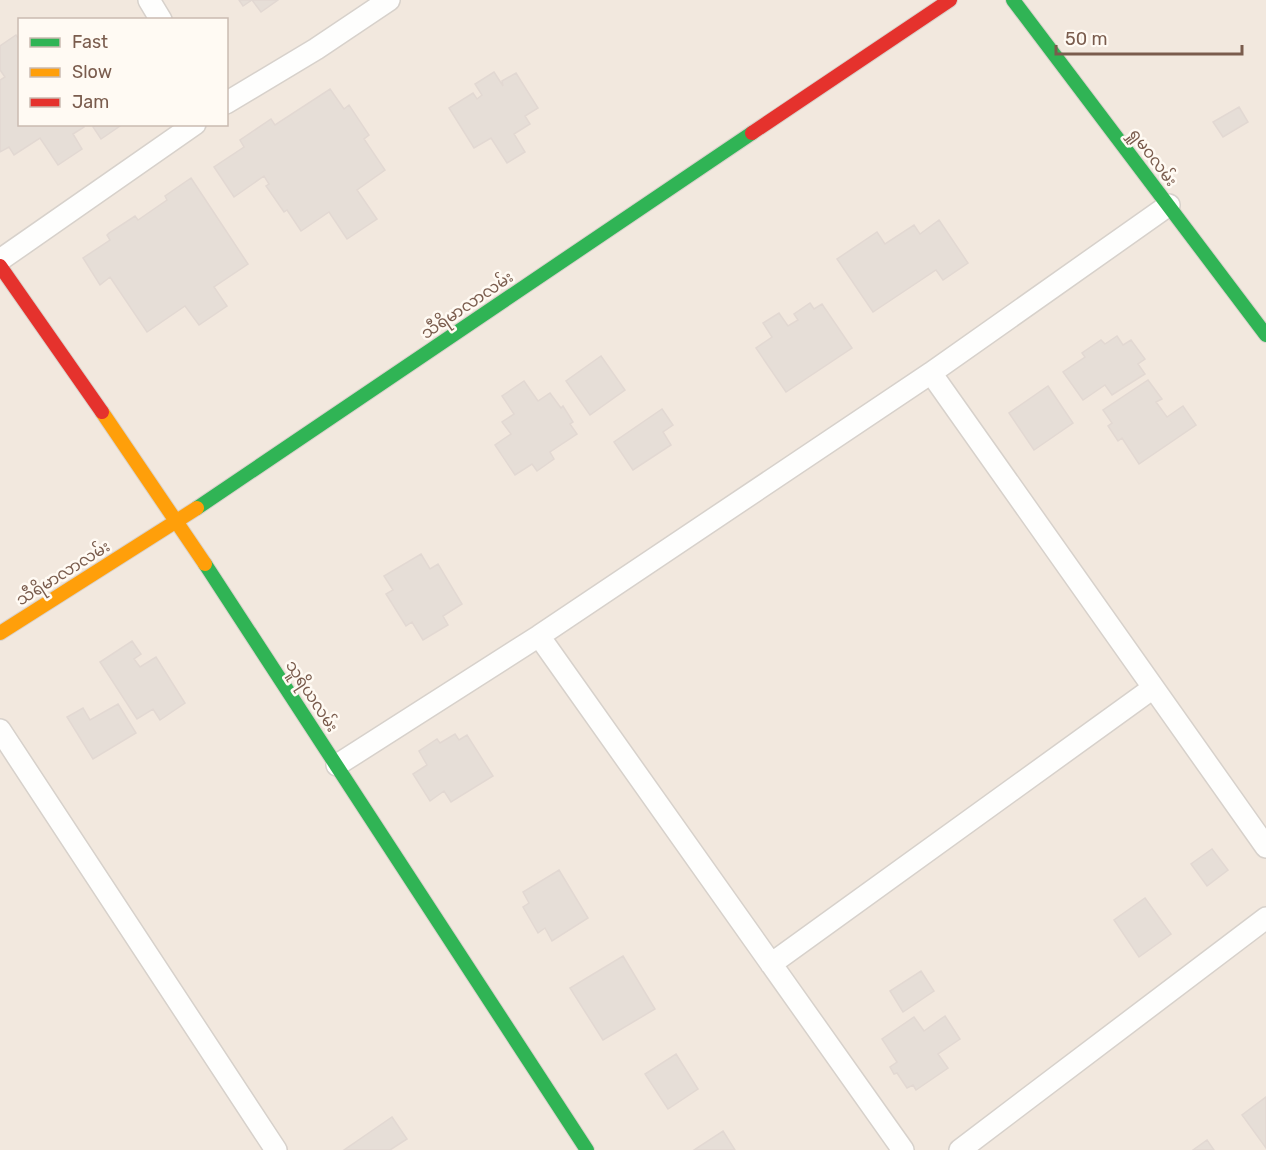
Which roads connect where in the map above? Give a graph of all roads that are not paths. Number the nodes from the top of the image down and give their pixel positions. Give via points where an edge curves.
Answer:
1 (149, 0) edge
2 (389, 0) edge
3 (950, 0) edge
4 (1013, 0) edge
5 (160, 18) edge
6 (228, 102) edge
7 (192, 126) edge
8 (1169, 205) junction
9 (0, 260) edge
10 (0, 266) edge
11 (1266, 334) edge
12 (931, 373) junction
13 (177, 521) junction
14 (0, 633) edge
15 (539, 636) junction
16 (1153, 688) junction
17 (0, 730) edge
18 (337, 765) junction
19 (1266, 847) edge
20 (1266, 918) edge
21 (771, 964) junction
22 (276, 1150) edge
23 (587, 1150) edge
24 (903, 1150) edge
25 (960, 1150) edge

1 - 5 street
2 - 6 street
3 - 13 street, သီရိမာလာလမ်း
4 - 8 street, ရှုမဝလမ်း
7 - 9 street
8 - 11 street, ရှုမဝလမ်း
8 - 12 street
10 - 13 street, သူရိယလမ်း
12 - 15 street
12 - 16 street
13 - 14 street, သီရိမာလာလမ်း
13 - 18 street, သူရိယလမ်း
15 - 18 street
15 - 21 street
16 - 19 street
16 - 21 street
17 - 22 street
18 - 23 street, သူရိယလမ်း
20 - 25 street
21 - 24 street

